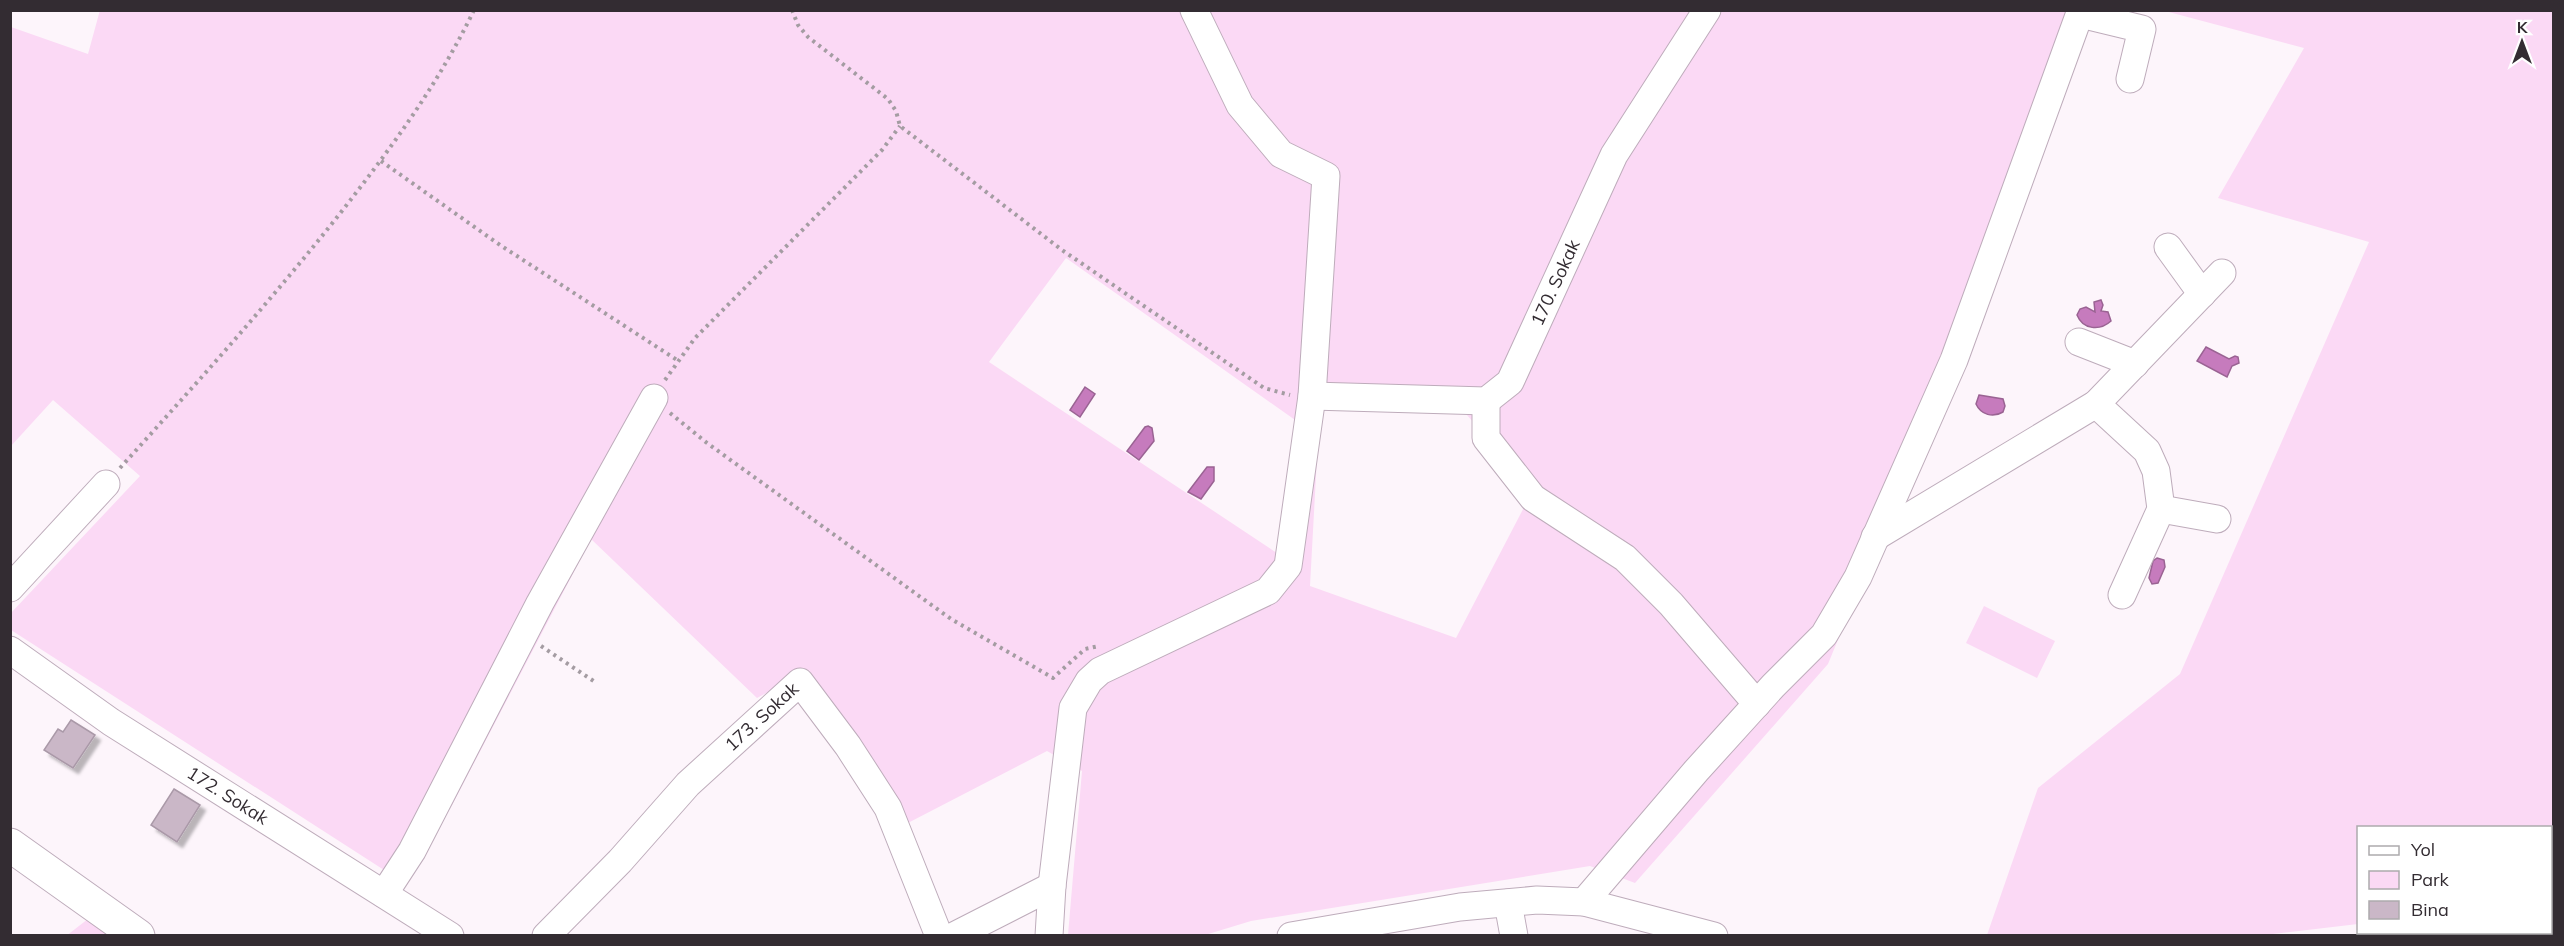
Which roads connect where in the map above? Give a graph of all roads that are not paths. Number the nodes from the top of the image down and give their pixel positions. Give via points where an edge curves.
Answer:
1 (1194, 10) edge
2 (1707, 10) edge
3 (2080, 12) edge
4 (2130, 79) dead end
5 (2168, 247) dead end
6 (2222, 273) dead end
7 (2202, 294) junction
8 (2079, 342) dead end
9 (2134, 364) junction
10 (1312, 396) junction
11 (654, 398) road end
12 (1486, 401) junction
13 (2096, 404) junction
14 (106, 484) road end
15 (2161, 509) junction
16 (2217, 519) dead end
17 (1875, 537) junction
18 (10, 588) edge
19 (2122, 595) dead end
20 (10, 650) edge
21 (1757, 704) junction
22 (10, 845) edge
23 (1052, 886) junction
24 (384, 894) junction
25 (1584, 902) junction
26 (1508, 903) junction
27 (1395, 927) edge
28 (138, 936) edge
29 (450, 936) edge
30 (546, 936) edge
31 (939, 936) edge
32 (954, 936) edge
33 (1049, 936) edge
34 (1291, 936) edge
35 (1514, 936) edge
36 (1713, 936) edge

1 - 10 street via 1240,105 1281,154 1326,176
2 - 12 street, 170. Sokak via 1614,155 1510,382
3 - 4 street via 2142,29
3 - 17 street via 1954,360
5 - 7 street
6 - 7 street
7 - 9 street
8 - 9 street
9 - 13 street
10 - 12 street
10 - 23 street via 1288,566 1268,591 1100,671 1073,708
11 - 24 street via 412,851
12 - 21 street via 1486,438 1533,498 1625,558 1671,604
13 - 15 street via 2147,451 2156,471
13 - 17 street
14 - 18 street
15 - 16 street
15 - 19 street
17 - 21 street via 1858,577 1824,636
20 - 24 street, 172. Sokak via 111,722
21 - 25 street
22 - 28 main road
23 - 32 street
23 - 33 street
24 - 29 street, 172. Sokak
25 - 26 street
25 - 36 street
26 - 27 street via 1460,907
26 - 35 street
27 - 34 street
30 - 31 street, 173. Sokak via 688,784 800,682 888,808

